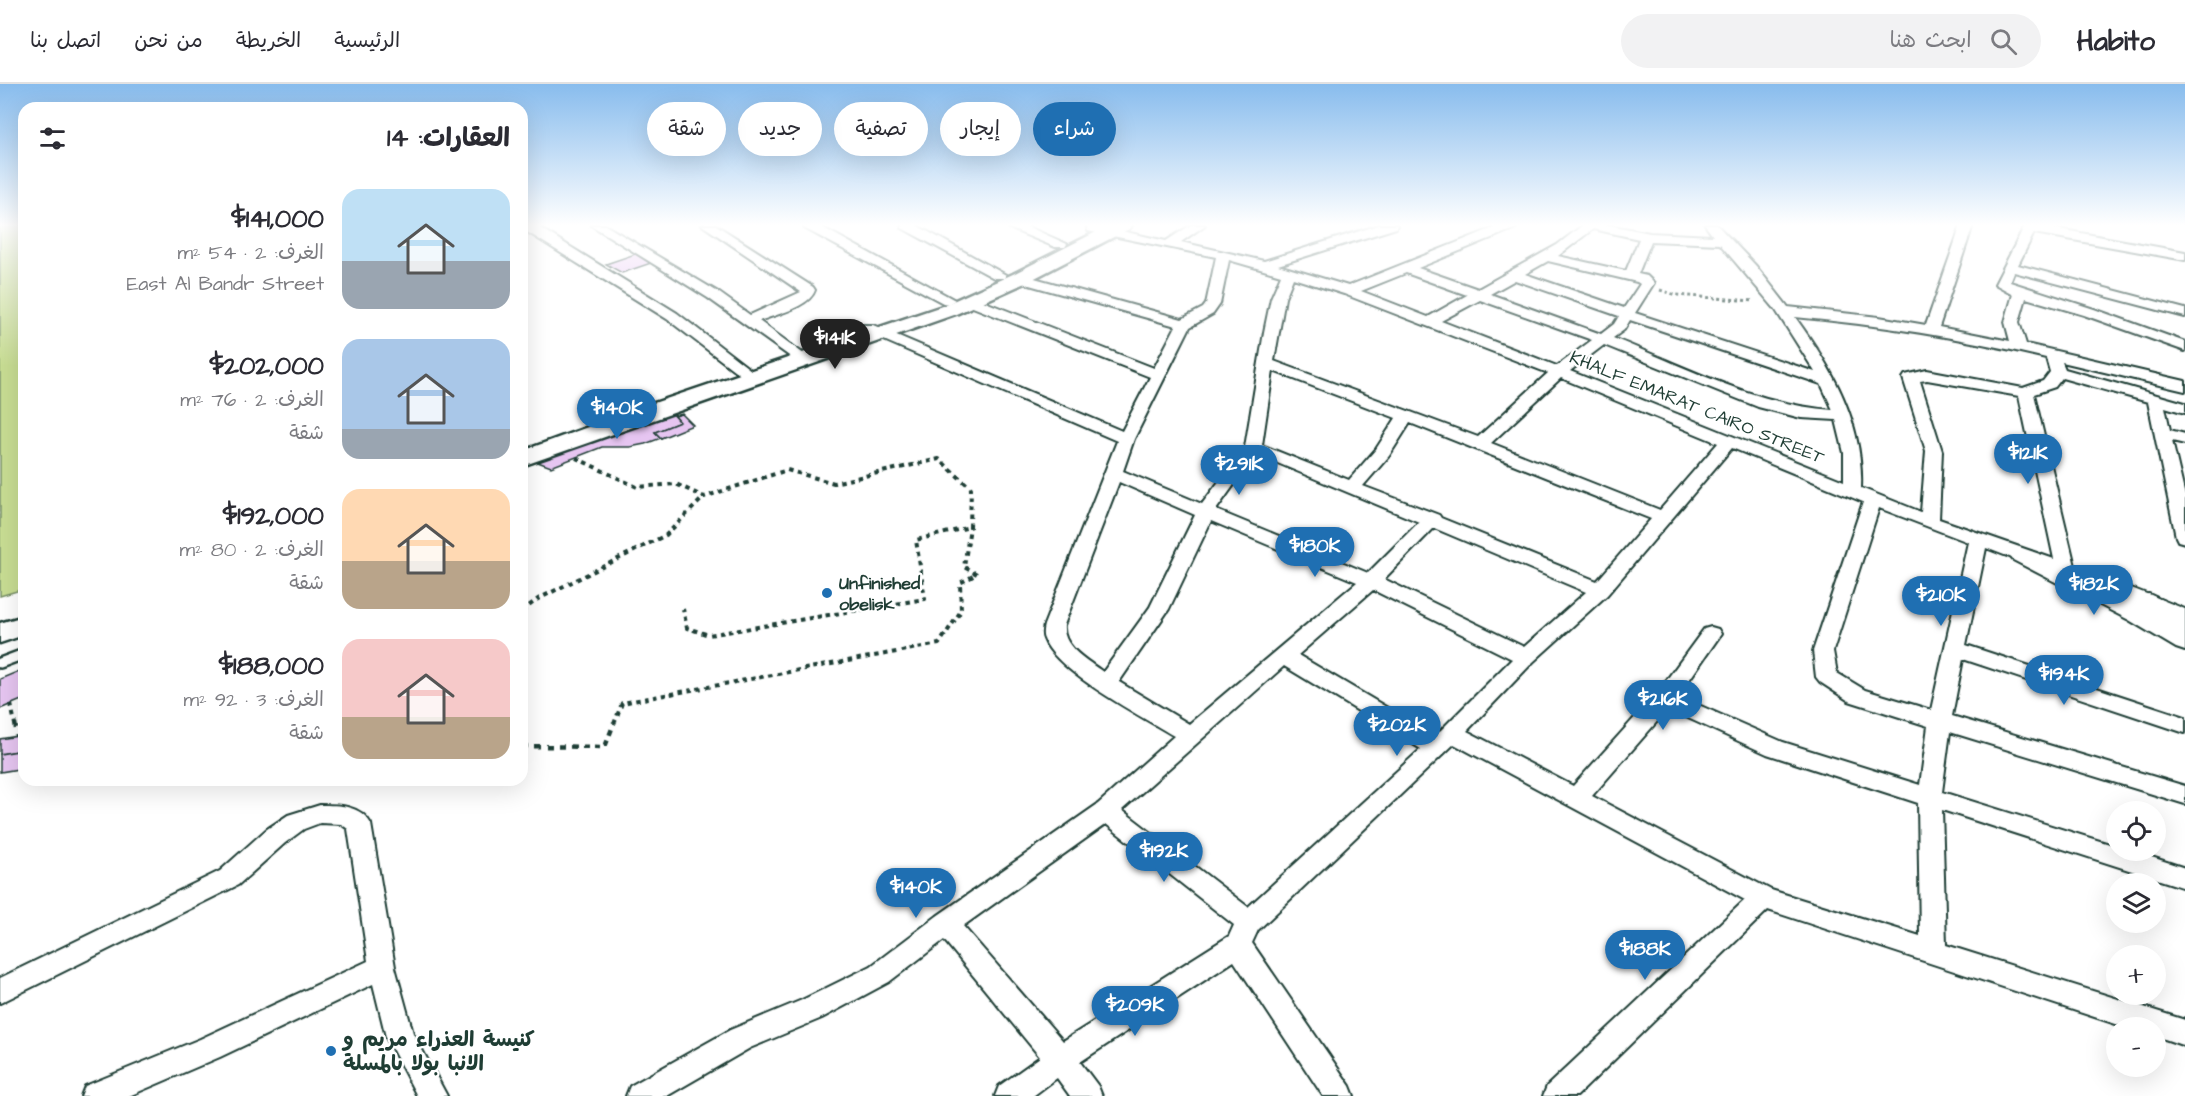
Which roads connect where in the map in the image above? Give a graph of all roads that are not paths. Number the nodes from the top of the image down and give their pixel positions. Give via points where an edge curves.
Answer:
1 (602, 272) edge
2 (675, 272) edge
3 (781, 272) edge
4 (897, 272) edge
5 (994, 272) edge
6 (1004, 272) edge
7 (1030, 272) edge
8 (1219, 272) edge
9 (1290, 272) joint
10 (1396, 272) edge
11 (1418, 272) edge
12 (1519, 272) edge
13 (1610, 272) edge
14 (1632, 272) edge
15 (1753, 272) edge
16 (1951, 272) edge
17 (2008, 272) edge
18 (2030, 272) edge
19 (999, 275) junction
20 (1514, 275) junction
21 (1630, 277) junction
22 (1020, 278) junction
23 (1349, 291) junction
24 (2021, 292) junction
25 (1481, 295) junction
26 (948, 300) junction
27 (970, 301) junction
28 (1780, 307) junction
29 (2185, 313) edge
30 (1629, 314) junction
31 (748, 321) junction
32 (1431, 321) junction
33 (1184, 324) junction
34 (1931, 330) junction
35 (875, 331) junction
36 (1602, 339) junction
37 (2019, 347) junction
38 (2185, 347) edge
39 (2052, 353) junction
40 (799, 356) junction
41 (1267, 364) junction
42 (1559, 372) junction
43 (2058, 372) junction
44 (747, 374) junction
45 (1157, 374) junction
46 (1827, 381) junction
47 (2185, 386) edge
48 (2025, 393) junction
49 (2155, 399) junction
50 (2185, 408) edge
51 (1406, 416) junction
52 (1842, 416) junction
53 (2163, 433) junction
54 (1126, 439) junction
55 (2185, 439) edge
56 (1729, 441) junction
57 (1480, 444) junction
58 (1253, 447) junction
59 (528, 452) edge
60 (1114, 474) junction
61 (1352, 487) junction
62 (1852, 490) junction
63 (1873, 499) junction
64 (2180, 502) edge
65 (1206, 511) junction
66 (1664, 518) junction
67 (1432, 519) junction
68 (1930, 521) junction
69 (2185, 537) edge
70 (1978, 540) junction
71 (2021, 555) junction
72 (2066, 570) junction
73 (1371, 581) junction
74 (1600, 590) junction
75 (2149, 602) junction
76 (18, 612) edge
77 (2185, 617) edge
78 (0, 618) edge
79 (2185, 622) edge
80 (18, 627) edge
81 (0, 633) edge
82 (1711, 634) dead end
83 (2185, 642) edge
84 (1956, 649) junction
85 (1282, 655) junction
86 (18, 656) edge
87 (1526, 657) junction
88 (0, 663) edge
89 (1106, 684) junction
90 (1665, 699) junction
91 (1940, 721) junction
92 (2185, 725) edge
93 (1190, 735) junction
94 (1444, 740) junction
95 (2185, 795) edge
96 (1930, 797) junction
97 (1577, 798) junction
98 (1106, 811) junction
99 (2185, 878) edge
100 (1764, 898) junction
101 (946, 924) junction
102 (1243, 933) junction
103 (1933, 952) junction
104 (382, 967) junction
105 (0, 991) edge
106 (2185, 1033) edge
107 (1060, 1059) junction
108 (95, 1096) edge
109 (433, 1096) edge
110 (640, 1096) edge
111 (1009, 1096) edge
112 (1088, 1096) edge
113 (1340, 1096) edge
114 (1557, 1096) edge

1 - 44 street via 672,316
2 - 31 street
3 - 31 street via 808,290 807,294
4 - 26 street
5 - 19 street
6 - 19 main road
7 - 22 main road
8 - 33 street via 1213,304
9 - 23 street, KHALF EMARAT CAIRO STREET
9 - 41 street via 1278,298
10 - 23 street
11 - 25 street
12 - 20 street
13 - 21 street
14 - 21 street
15 - 28 street
16 - 34 street
17 - 24 street via 2002,284
18 - 29 street
19 - 26 main road
20 - 25 street
20 - 30 street
21 - 30 street via 1646,281
22 - 27 main road
22 - 33 street
23 - 32 street, KHALF EMARAT CAIRO STREET
24 - 37 street via 2012,322
24 - 38 street
25 - 32 street
25 - 36 street
26 - 35 main road
27 - 35 main road
27 - 45 street
28 - 34 street
28 - 46 street
30 - 36 street
30 - 46 street
31 - 40 street
32 - 42 street, KHALF EMARAT CAIRO STREET
33 - 45 street
34 - 37 street
35 - 40 main road
35 - 54 street
36 - 42 street
36 - 52 street via 1764,404 1801,413
37 - 39 street
39 - 43 street
39 - 47 street
40 - 44 main road
41 - 51 street
41 - 58 street
42 - 56 street, KHALF EMARAT CAIRO STREET
42 - 57 street
43 - 48 street via 2049,384
43 - 49 street
44 - 59 main road
45 - 54 street
46 - 52 street
48 - 68 street via 1927,375 1911,378 1934,451
48 - 72 street
49 - 50 street
49 - 53 street
51 - 57 street
51 - 61 street via 1383,452
52 - 62 street via 1850,439
53 - 55 street
53 - 64 street
54 - 60 street
56 - 62 street, KHALF EMARAT CAIRO STREET
56 - 66 street
57 - 66 street
58 - 61 street
58 - 65 street
60 - 65 street
60 - 89 street via 1054,625 1053,638 1062,650
61 - 67 street
62 - 63 street, KHALF EMARAT CAIRO STREET
63 - 68 street, KHALF EMARAT CAIRO STREET
63 - 91 street via 1823,651 1827,677 1857,696
64 - 69 street
65 - 73 street
65 - 89 street via 1159,609
66 - 74 street
67 - 73 street
67 - 74 street
68 - 70 street, KHALF EMARAT CAIRO STREET
70 - 71 street, KHALF EMARAT CAIRO STREET
70 - 84 street
71 - 72 street, KHALF EMARAT CAIRO STREET
71 - 83 street
72 - 75 street, KHALF EMARAT CAIRO STREET
73 - 85 street
73 - 87 street
74 - 87 street
75 - 77 street, KHALF EMARAT CAIRO STREET
75 - 79 street
76 - 78 main road
80 - 81 main road
82 - 90 street
84 - 91 street
84 - 92 street
85 - 93 street
85 - 94 street
86 - 88 lane
87 - 94 street
89 - 93 street
90 - 96 street via 1775,748
90 - 97 street
91 - 95 street
91 - 96 street
93 - 98 street
94 - 97 street
94 - 102 street
96 - 99 street
96 - 103 street
97 - 100 street
98 - 101 street
98 - 102 street
100 - 103 street
100 - 114 street
101 - 107 street
101 - 110 street via 880,974 812,1009 740,1039
102 - 107 street
102 - 113 street
103 - 106 street
104 - 105 street via 359,824 345,815 320,814 283,831 230,878
104 - 108 street via 210,1048
104 - 109 street via 400,1036
107 - 111 street
107 - 112 street

